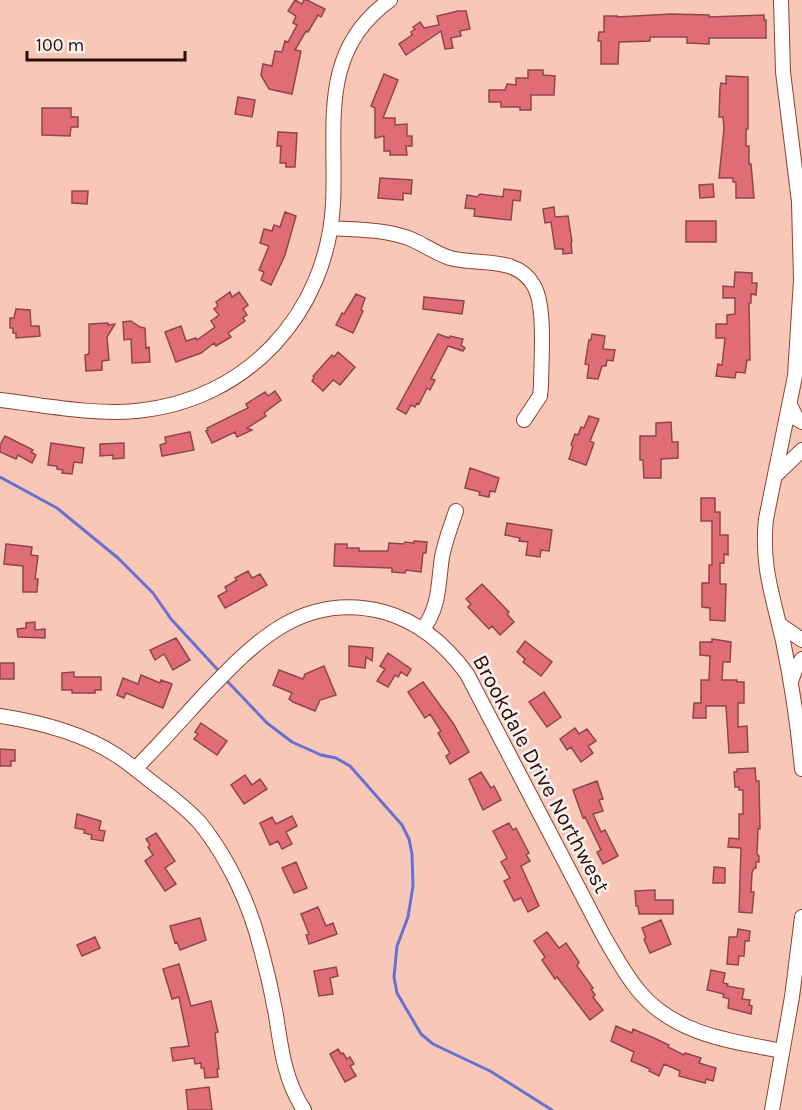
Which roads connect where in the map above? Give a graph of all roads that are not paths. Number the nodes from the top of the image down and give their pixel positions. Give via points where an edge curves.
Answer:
1 (390, 0) edge
2 (781, 0) edge
3 (331, 228) junction
4 (0, 400) edge
5 (790, 405) junction
6 (524, 420) dead end
7 (802, 422) edge
8 (802, 450) edge
9 (775, 476) junction
10 (456, 511) dead end
11 (779, 624) junction
12 (423, 629) junction
13 (802, 640) edge
14 (802, 659) edge
15 (791, 683) junction
16 (0, 716) edge
17 (135, 769) junction
18 (802, 769) edge
19 (802, 917) edge
20 (782, 1051) junction
21 (304, 1110) edge
22 (772, 1110) edge

1 - 3 street via 363,25 339,71 333,105
2 - 5 street via 783,72 802,248 798,346
3 - 4 street via 316,281 289,328 269,350 224,385 180,404 134,411
3 - 6 street via 396,234 450,258 504,264 524,274 535,288 540,305 542,386
5 - 7 street
5 - 9 street
8 - 9 street
9 - 11 street via 764,540 765,565
10 - 12 street via 443,553 437,605
11 - 13 street
11 - 15 street
12 - 17 street, Brookdale Drive Northwest via 392,614 359,608 324,609 292,619 240,657
12 - 20 street, Brookdale Drive Northwest via 448,649 467,674 603,935 638,991 663,1013 690,1029
14 - 15 street
15 - 18 street
16 - 17 street via 79,737 115,754
17 - 21 street via 179,802 199,823 245,899 261,949 281,1054 288,1079
19 - 20 street
20 - 22 street

